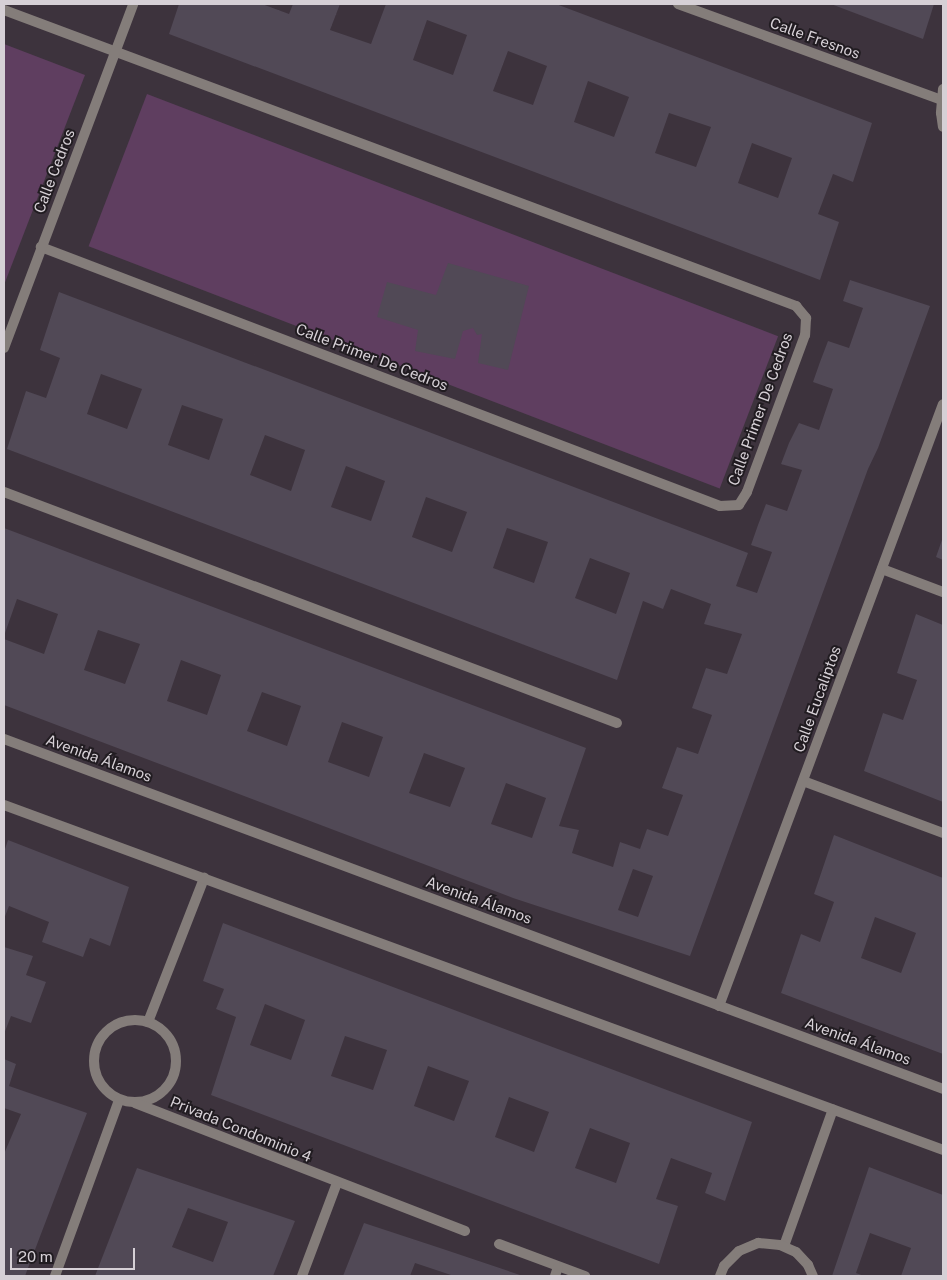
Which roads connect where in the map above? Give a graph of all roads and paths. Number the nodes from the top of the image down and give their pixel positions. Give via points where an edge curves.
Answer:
1 (133, 4) edge
2 (678, 4) edge
3 (4, 10) edge
4 (115, 52) junction
5 (943, 88) edge
6 (942, 100) edge
7 (943, 127) edge
8 (41, 247) junction
9 (4, 348) edge
10 (943, 404) edge
11 (4, 492) edge
12 (882, 569) junction
13 (943, 592) edge
14 (617, 723) dead end
15 (4, 739) edge
16 (803, 781) junction
17 (4, 805) edge
18 (943, 833) edge
19 (204, 878) junction
20 (719, 1006) junction
21 (148, 1022) junction
22 (943, 1089) edge
23 (119, 1100) junction
24 (134, 1103) junction
25 (833, 1110) junction
26 (943, 1150) edge
27 (337, 1183) junction
28 (465, 1231) dead end
29 (499, 1244) dead end
30 (784, 1246) junction
31 (556, 1272) edge
32 (55, 1276) edge
33 (302, 1276) edge
34 (585, 1276) edge
35 (720, 1276) edge
36 (813, 1276) edge

1 - 4 street, Calle Cedros
2 - 6 street, Calle Fresnos
3 - 4 street
4 - 8 street, Calle Cedros
4 - 8 street, Calle Primer De Cedros via 796,306 806,318 805,335 747,492 738,505 720,506
5 - 6 street
6 - 7 street
8 - 9 street, Calle Cedros
10 - 12 street, Calle Eucaliptos
11 - 14 street
12 - 13 street
12 - 16 street, Calle Eucaliptos
15 - 20 street, Avenida Álamos
16 - 18 street
16 - 20 street, Calle Eucaliptos
17 - 19 street
19 - 21 street
19 - 25 street
20 - 22 street, Avenida Álamos
21 - 23 street via 138,1019 121,1022 107,1030 97,1044 93,1060 96,1076 105,1090
21 - 24 street via 167,1034 175,1048 177,1064 173,1079 163,1091 150,1100
23 - 24 street
23 - 32 street
24 - 27 street, Privada Condominio 4
25 - 26 street
25 - 30 street
27 - 28 street, Privada Condominio 4
27 - 33 street
29 - 31 street
30 - 35 street via 758,1243 739,1251 724,1266
30 - 36 street via 796,1252
31 - 34 street

